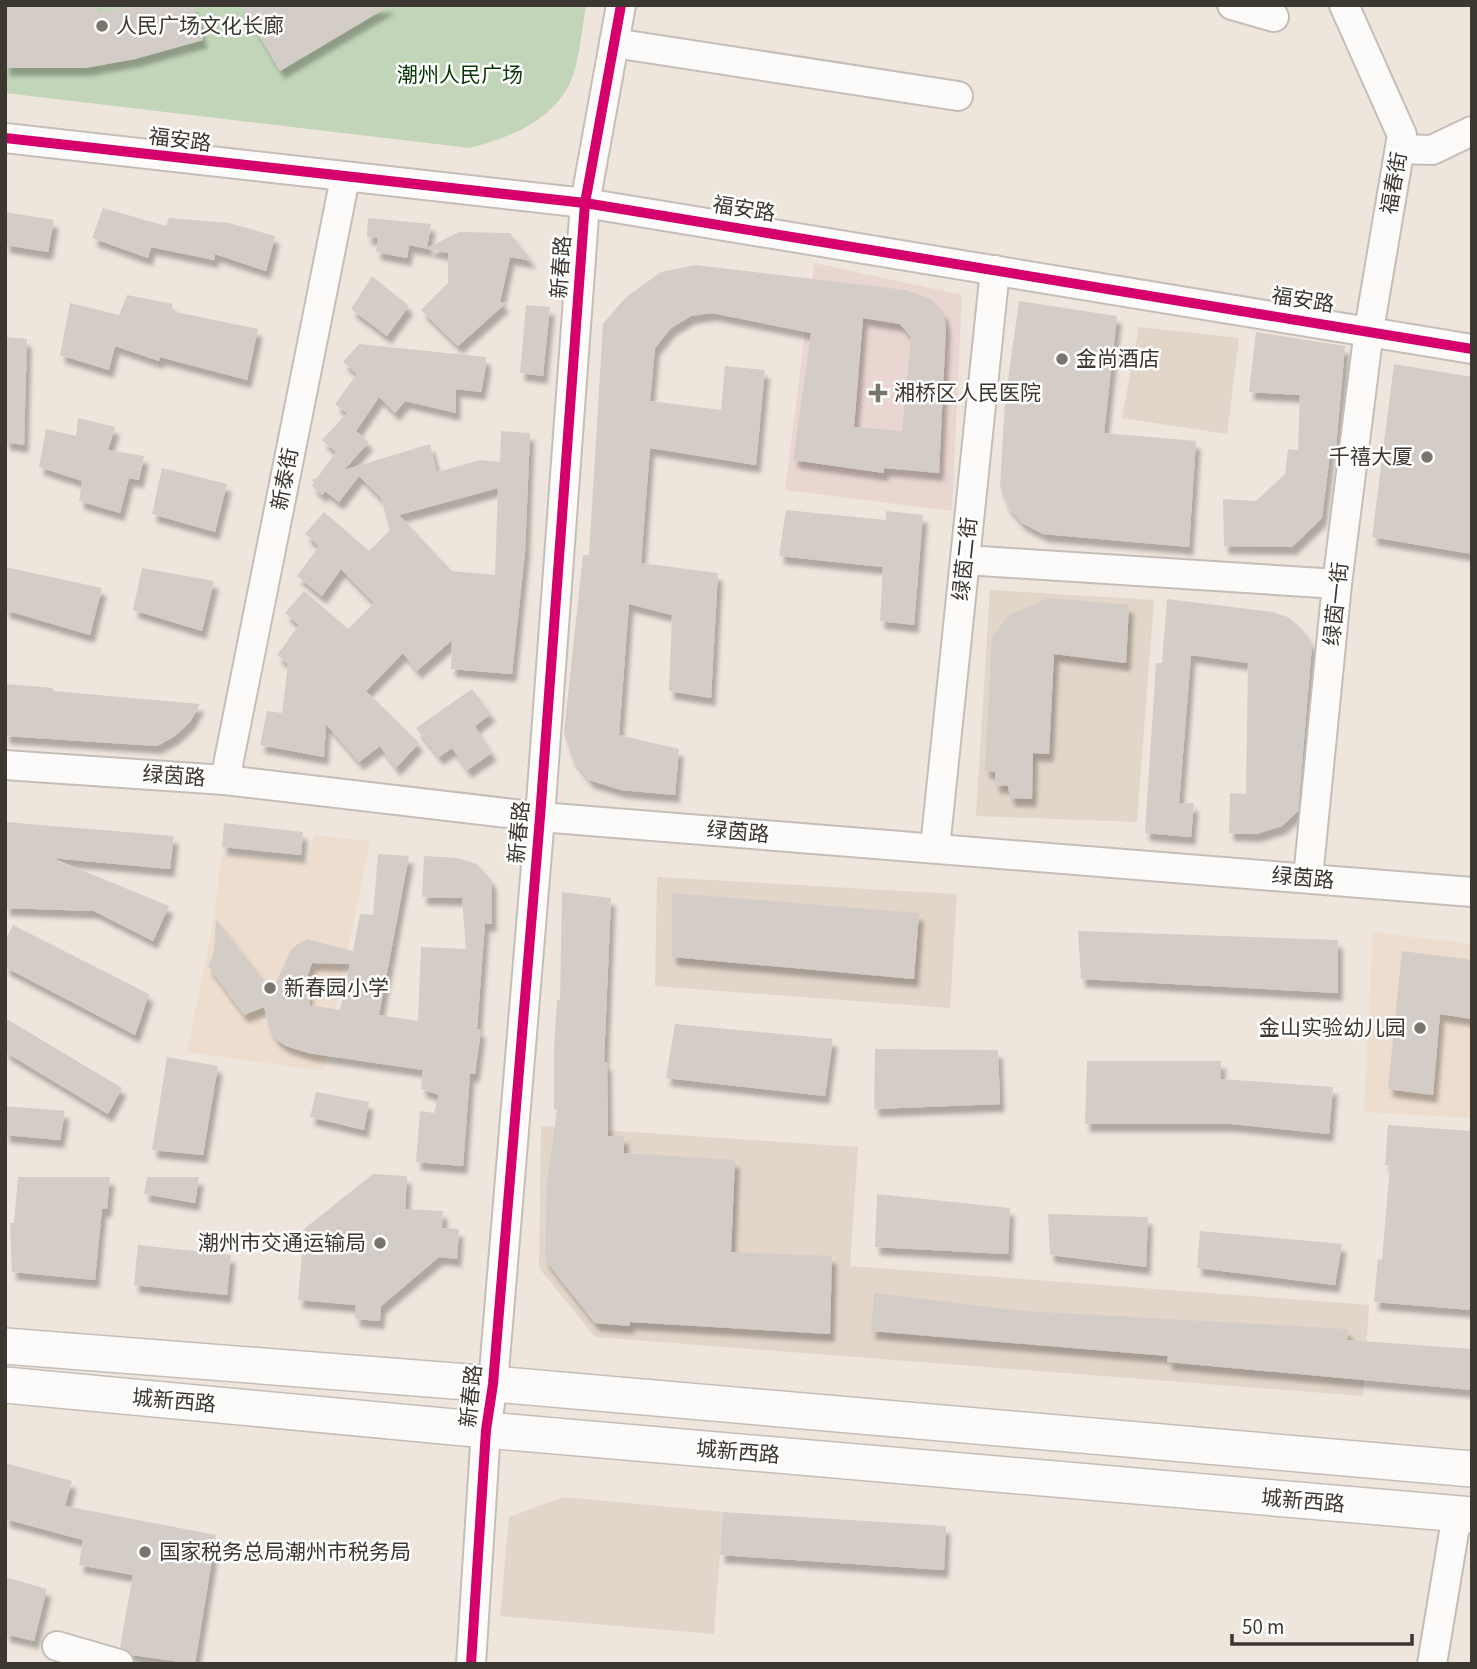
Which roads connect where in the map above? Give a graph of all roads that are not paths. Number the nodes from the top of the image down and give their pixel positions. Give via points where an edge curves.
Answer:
1 (621, 5) edge
2 (1232, 5) edge
3 (1344, 5) edge
4 (1274, 17) dead end
5 (614, 43) junction
6 (958, 96) dead end
7 (1472, 131) edge
8 (5, 138) edge
9 (1399, 149) junction
10 (345, 178) junction
11 (585, 203) junction
12 (995, 270) junction
13 (1368, 330) junction
14 (1472, 349) edge
15 (965, 560) junction
16 (1337, 584) junction
17 (5, 765) edge
18 (225, 780) junction
19 (540, 817) junction
20 (935, 848) junction
21 (1308, 878) junction
22 (1472, 892) edge
23 (5, 1346) edge
24 (493, 1384) junction
25 (5, 1385) edge
26 (486, 1430) junction
27 (1472, 1469) edge
28 (1464, 1515) edge
29 (57, 1646) dead end
30 (119, 1664) edge
31 (471, 1664) edge
32 (1432, 1664) edge

1 - 5 street, 新春路
2 - 4 street
3 - 9 street, 福春街 via 1402,135
5 - 6 street
5 - 11 street, 新春路
7 - 9 street via 1432,150
8 - 10 street, 福安路
9 - 13 street, 福春街
10 - 11 street, 福安路
10 - 18 street, 新泰街
11 - 12 street, 福安路
11 - 19 street, 新春路
12 - 13 street, 福安路
12 - 15 street, 绿茵二街
13 - 14 street, 福安路
13 - 16 street, 绿茵一街
15 - 16 street
15 - 20 street, 绿茵二街
16 - 21 street, 绿茵一街
17 - 18 street, 绿茵路
18 - 19 street, 绿茵路
19 - 20 street, 绿茵路
19 - 24 street, 新春路
20 - 21 street, 绿茵路
21 - 22 street, 绿茵路
23 - 24 main road, 城新西路
24 - 26 street, 新春路
24 - 27 main road, 城新西路
25 - 26 main road, 城新西路
26 - 28 main road, 城新西路
26 - 31 street, 新春路
28 - 32 street
29 - 30 street

